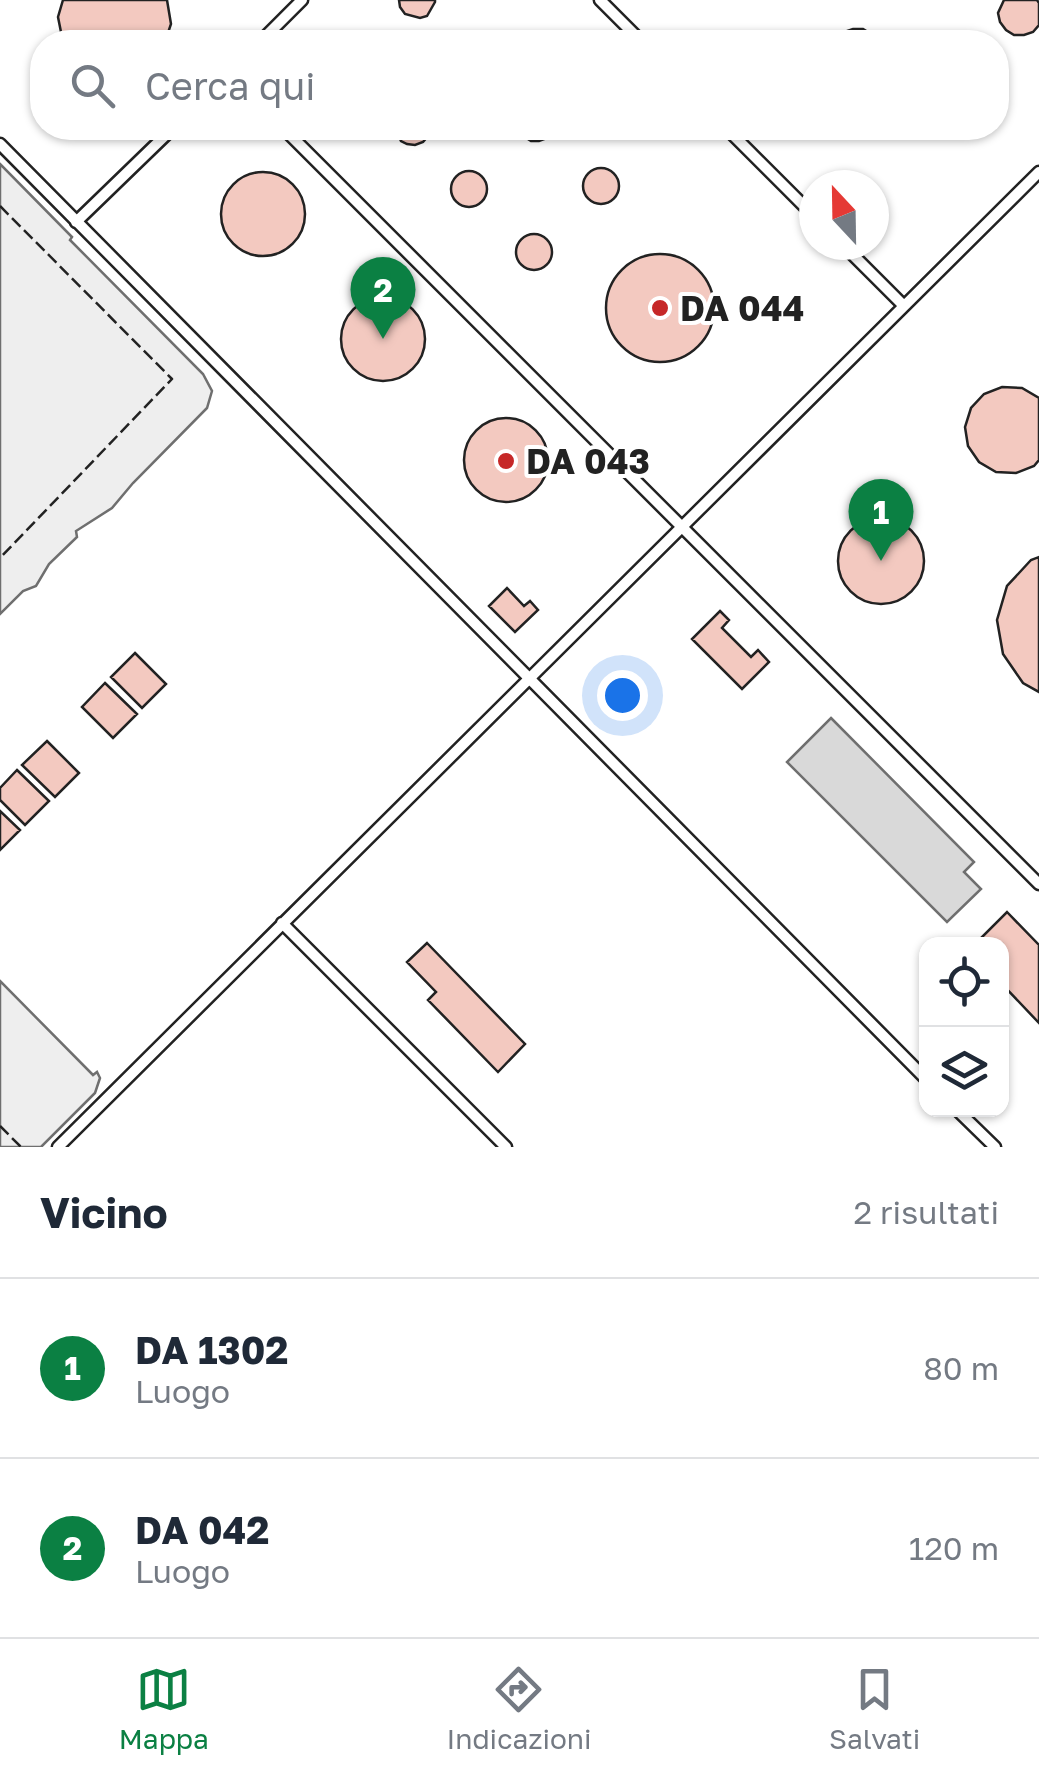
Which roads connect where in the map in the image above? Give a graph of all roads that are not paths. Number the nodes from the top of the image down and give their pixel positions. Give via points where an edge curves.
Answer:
1 (302, 0) edge
2 (600, 0) edge
3 (272, 30) edge
4 (630, 30) edge
5 (161, 140) edge
6 (295, 140) edge
7 (738, 140) edge
8 (0, 144) edge
9 (1039, 172) edge
10 (799, 201) edge
11 (76, 222) junction
12 (858, 260) edge
13 (904, 306) junction
14 (682, 526) junction
15 (529, 680) junction
16 (1039, 884) edge
17 (282, 923) junction
18 (919, 1071) edge
19 (964, 1117) edge
20 (58, 1147) edge
21 (506, 1147) edge
22 (994, 1147) edge

1 - 3 lane
2 - 4 lane
5 - 11 lane
6 - 14 lane
7 - 10 lane
8 - 11 lane
9 - 13 lane
11 - 15 lane
12 - 13 lane
13 - 14 lane
14 - 15 lane
14 - 16 lane
15 - 17 lane
15 - 18 lane
17 - 20 lane
17 - 21 lane
19 - 22 lane

